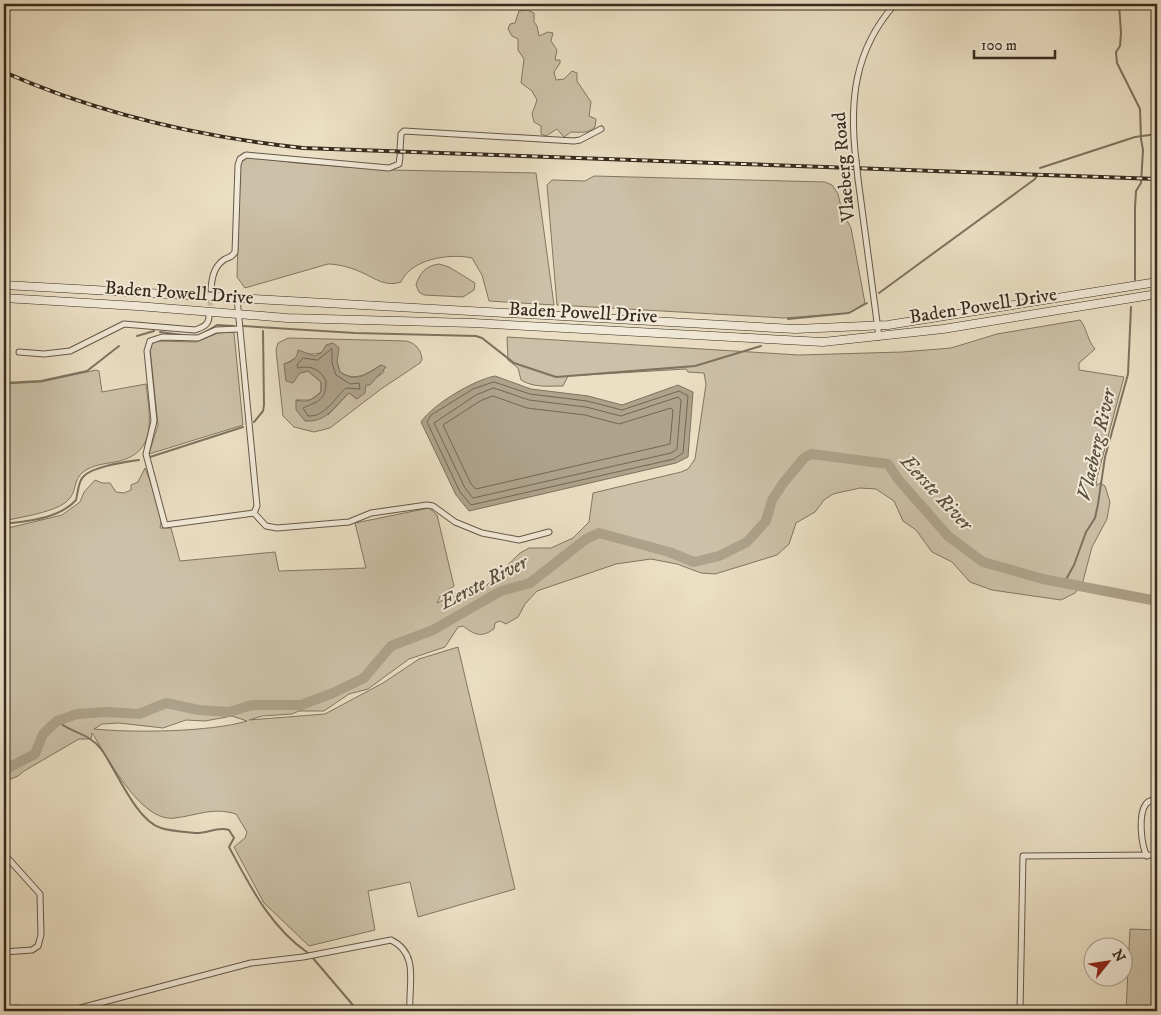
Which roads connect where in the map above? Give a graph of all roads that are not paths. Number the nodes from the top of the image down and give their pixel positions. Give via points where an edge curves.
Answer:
1 (895, 4) edge
2 (601, 129) dead end
3 (1157, 282) edge
4 (4, 286) edge
5 (211, 289) tunnel mouth
6 (1157, 294) edge
7 (4, 298) edge
8 (237, 298) junction
9 (238, 312) junction
10 (210, 316) dead end
11 (877, 326) junction
12 (161, 328) junction
13 (239, 329) junction
14 (879, 337) junction
15 (154, 338) junction
16 (19, 352) dead end
17 (254, 513) junction
18 (550, 532) dead end
19 (1157, 798) edge
20 (4, 854) edge
21 (1157, 855) edge
22 (1147, 856) junction
23 (4, 952) edge
24 (4, 1009) edge
25 (23, 1011) edge
26 (69, 1011) edge
27 (410, 1011) edge
28 (1020, 1011) edge

1 - 11 street, Vlaeberg Road, bridge via 870,41 857,76 852,111
2 - 5 street via 574,141 404,131 401,134 399,164 389,168 246,155 238,165 234,256 219,264 213,274
3 - 11 main road, Baden Powell Drive
4 - 8 main road, Baden Powell Drive
6 - 14 main road, Baden Powell Drive
7 - 9 main road, Baden Powell Drive
8 - 9 street
8 - 11 main road, Baden Powell Drive via 795,329
9 - 13 street
9 - 14 main road, Baden Powell Drive via 287,318 473,323 796,342
10 - 12 street via 205,326 195,330
11 - 14 street, Vlaeberg Road
12 - 15 street
12 - 16 street via 124,324 70,350 44,354
13 - 15 street via 216,330 191,339
13 - 17 street via 257,506
15 - 17 street via 147,351 154,421 146,454 163,523 167,526
17 - 18 street via 266,526 277,528 349,522 376,512 433,506 455,522 482,534 519,540
19 - 22 street via 1150,801 1142,812
20 - 23 street via 39,891 42,909 38,946 25,951
21 - 22 street
22 - 28 street via 1023,856
24 - 25 street
26 - 27 street via 251,963 304,957 391,940 405,949 410,957

